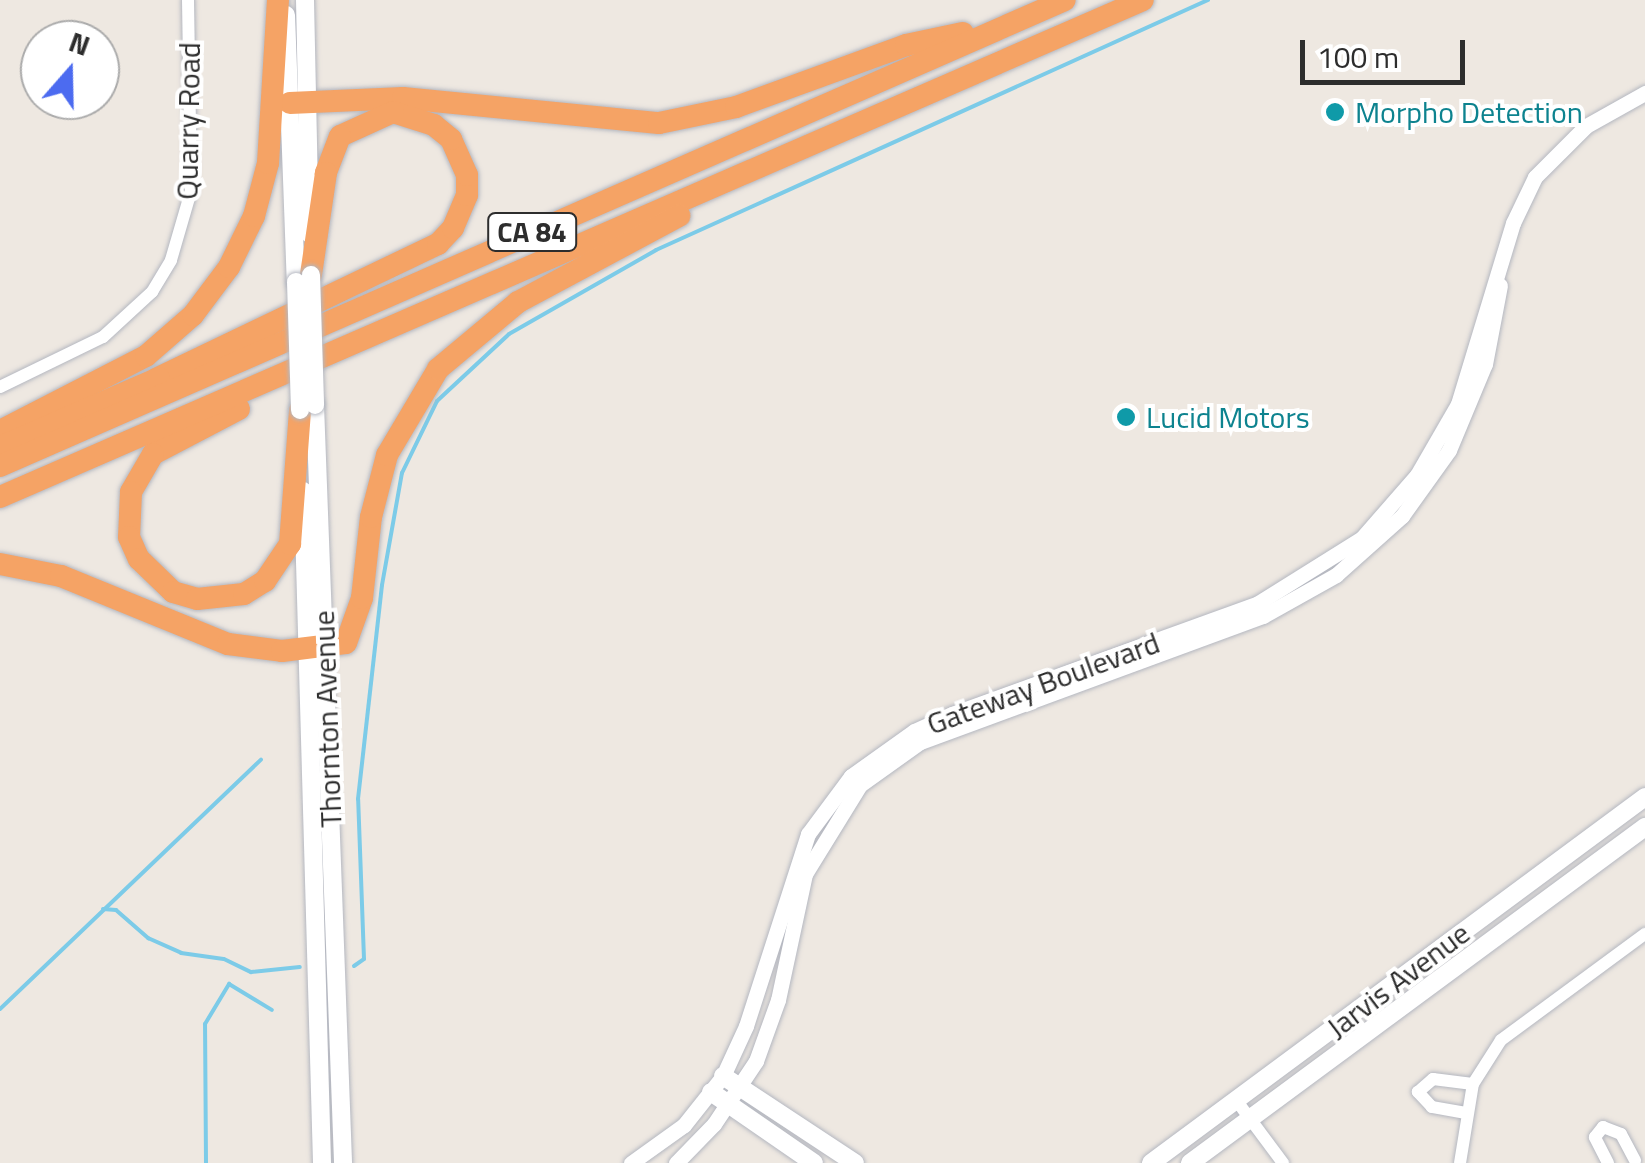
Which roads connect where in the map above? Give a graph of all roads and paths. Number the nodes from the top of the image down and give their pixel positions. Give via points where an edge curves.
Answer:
1 (188, 0) edge
2 (282, 0) edge
3 (304, 0) edge
4 (1040, 0) edge
5 (1065, 0) edge
6 (1143, 0) edge
7 (963, 33) junction
8 (1645, 93) edge
9 (298, 100) junction
10 (855, 125) junction
11 (1503, 256) junction
12 (304, 278) junction
13 (450, 301) junction
14 (156, 379) junction
15 (0, 387) edge
16 (308, 408) junction
17 (0, 431) edge
18 (0, 448) edge
19 (0, 466) edge
20 (0, 497) edge
21 (0, 564) edge
22 (316, 649) junction
23 (1645, 797) edge
24 (1645, 827) edge
25 (1645, 934) edge
26 (723, 1076) junction
27 (1473, 1084) junction
28 (741, 1088) junction
29 (711, 1092) junction
30 (1236, 1100) junction
31 (728, 1105) junction
32 (1466, 1113) junction
33 (1250, 1119) junction
34 (1636, 1159) edge
35 (322, 1163) edge
36 (343, 1163) edge
37 (631, 1163) edge
38 (676, 1163) edge
39 (814, 1163) edge
40 (855, 1163) edge
41 (1150, 1163) edge
42 (1190, 1163) edge
43 (1283, 1163) edge
44 (1460, 1163) edge
45 (1608, 1163) edge

1 - 15 street, Quarry Road via 191,191 172,260 152,292 104,337
2 - 9 main road
2 - 17 highway via 262,189 214,290 146,356
3 - 9 main road
4 - 7 highway, CA 84
5 - 19 highway, CA 84
6 - 10 highway, CA 84
7 - 9 highway via 906,45 736,107 659,123 444,100
7 - 14 highway, CA 84
8 - 11 street, Gateway Boulevard via 1559,148 1535,177
9 - 12 main road, Thornton Avenue
10 - 13 highway, CA 84
10 - 22 highway via 518,302 462,344 418,396 387,455 357,620 346,643
11 - 26 street, Gateway Boulevard via 1458,404 1418,475 1362,538 1258,604 952,714 897,741 851,776 808,834 746,1026
11 - 28 street, Gateway Boulevard via 1496,318 1470,409 1428,483 1371,548 1263,616 957,726 904,752 860,785 804,874 778,1000
12 - 14 highway via 340,136 393,112 434,124 451,139 467,175 467,195 438,244
12 - 16 main road, Thornton Avenue, bridge
13 - 16 highway via 152,454 127,513 129,537 153,578 173,592 222,600 265,581 290,544
13 - 20 highway, CA 84
14 - 18 highway, CA 84
16 - 22 main road, Thornton Avenue
21 - 22 highway via 61,576 228,644
22 - 35 main road, Thornton Avenue
22 - 36 main road, Thornton Avenue
23 - 30 main road, Jarvis Avenue
24 - 33 main road, Jarvis Avenue
25 - 27 street via 1501,1040
26 - 28 main road
26 - 29 street, Gateway Boulevard
27 - 32 street
27 - 32 street via 1433,1079 1418,1092 1432,1107
28 - 31 street, Gateway Boulevard
28 - 40 main road
29 - 31 main road
29 - 37 street, Gateway Boulevard via 684,1125
30 - 33 street
30 - 41 main road, Jarvis Avenue
31 - 38 street, Gateway Boulevard
31 - 39 main road
32 - 44 street
33 - 42 main road, Jarvis Avenue
33 - 43 street
34 - 45 street via 1621,1134 1603,1126 1595,1137

